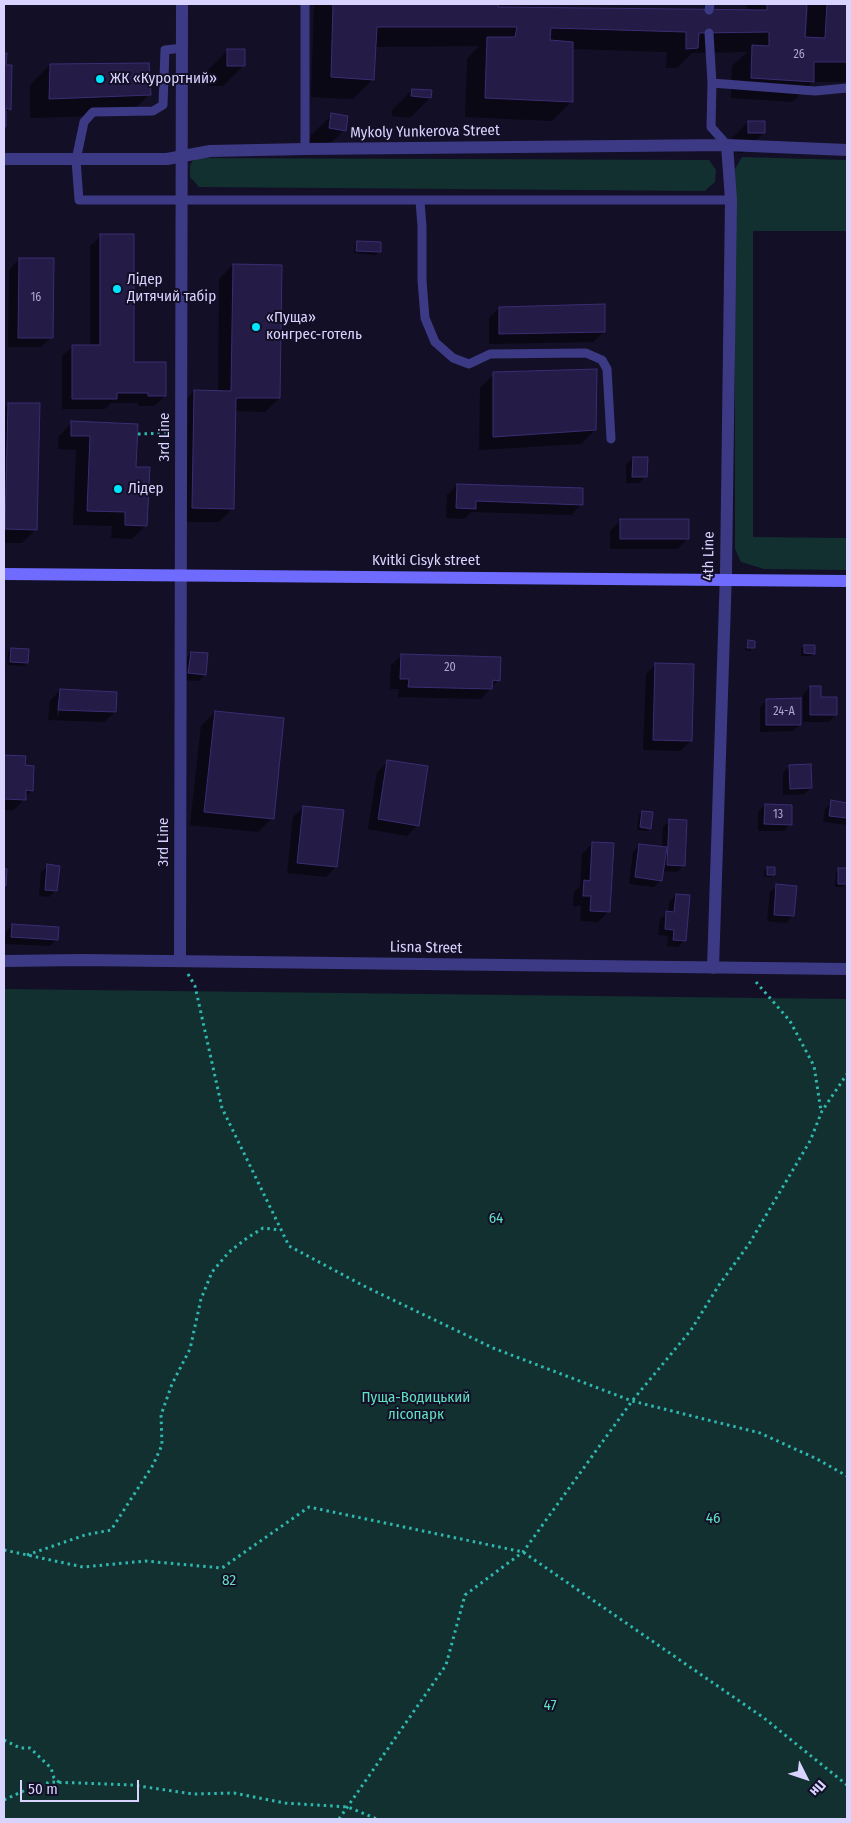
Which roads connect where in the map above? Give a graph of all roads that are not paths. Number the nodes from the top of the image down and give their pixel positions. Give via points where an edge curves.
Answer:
1 (182, 4) edge
2 (305, 4) edge
3 (709, 33) dead end
4 (183, 48) junction
5 (712, 83) junction
6 (847, 88) edge
7 (727, 145) junction
8 (305, 149) junction
9 (847, 150) edge
10 (183, 156) junction
11 (4, 159) edge
12 (76, 160) junction
13 (731, 200) junction
14 (420, 201) junction
15 (183, 202) junction
16 (611, 439) dead end
17 (4, 574) edge
18 (180, 576) junction
19 (725, 580) junction
20 (847, 581) edge
21 (4, 961) edge
22 (180, 961) junction
23 (712, 968) junction
24 (847, 969) edge

1 - 4 street, 3rd Line
2 - 8 lane
3 - 5 lane
4 - 10 street, 3rd Line
4 - 12 lane via 165,50 163,105 152,111 93,112 84,122
5 - 6 lane via 815,91
5 - 7 lane via 711,126
7 - 8 street, Mykoly Yunkerova Street
7 - 9 street, Mykoly Yunkerova Street
7 - 13 street, 4th Line
8 - 10 street, Mykoly Yunkerova Street via 210,151
10 - 12 street, Mykoly Yunkerova Street
10 - 15 street, 3rd Line
11 - 12 street, Mykoly Yunkerova Street
12 - 15 lane via 79,200
13 - 14 lane
13 - 19 street, 4th Line
14 - 15 lane
14 - 16 lane via 425,318 435,342 453,358 469,364 490,354 586,353 602,360 607,369
15 - 18 street, 3rd Line
17 - 18 street, Kvitki Cisyk street
18 - 19 street, Kvitki Cisyk street
18 - 22 street, 3rd Line
19 - 20 street, Kvitki Cisyk street
19 - 23 street, 4th Line
21 - 22 street, Lisna Street
22 - 23 street, Lisna Street
23 - 24 street, Lisna Street

